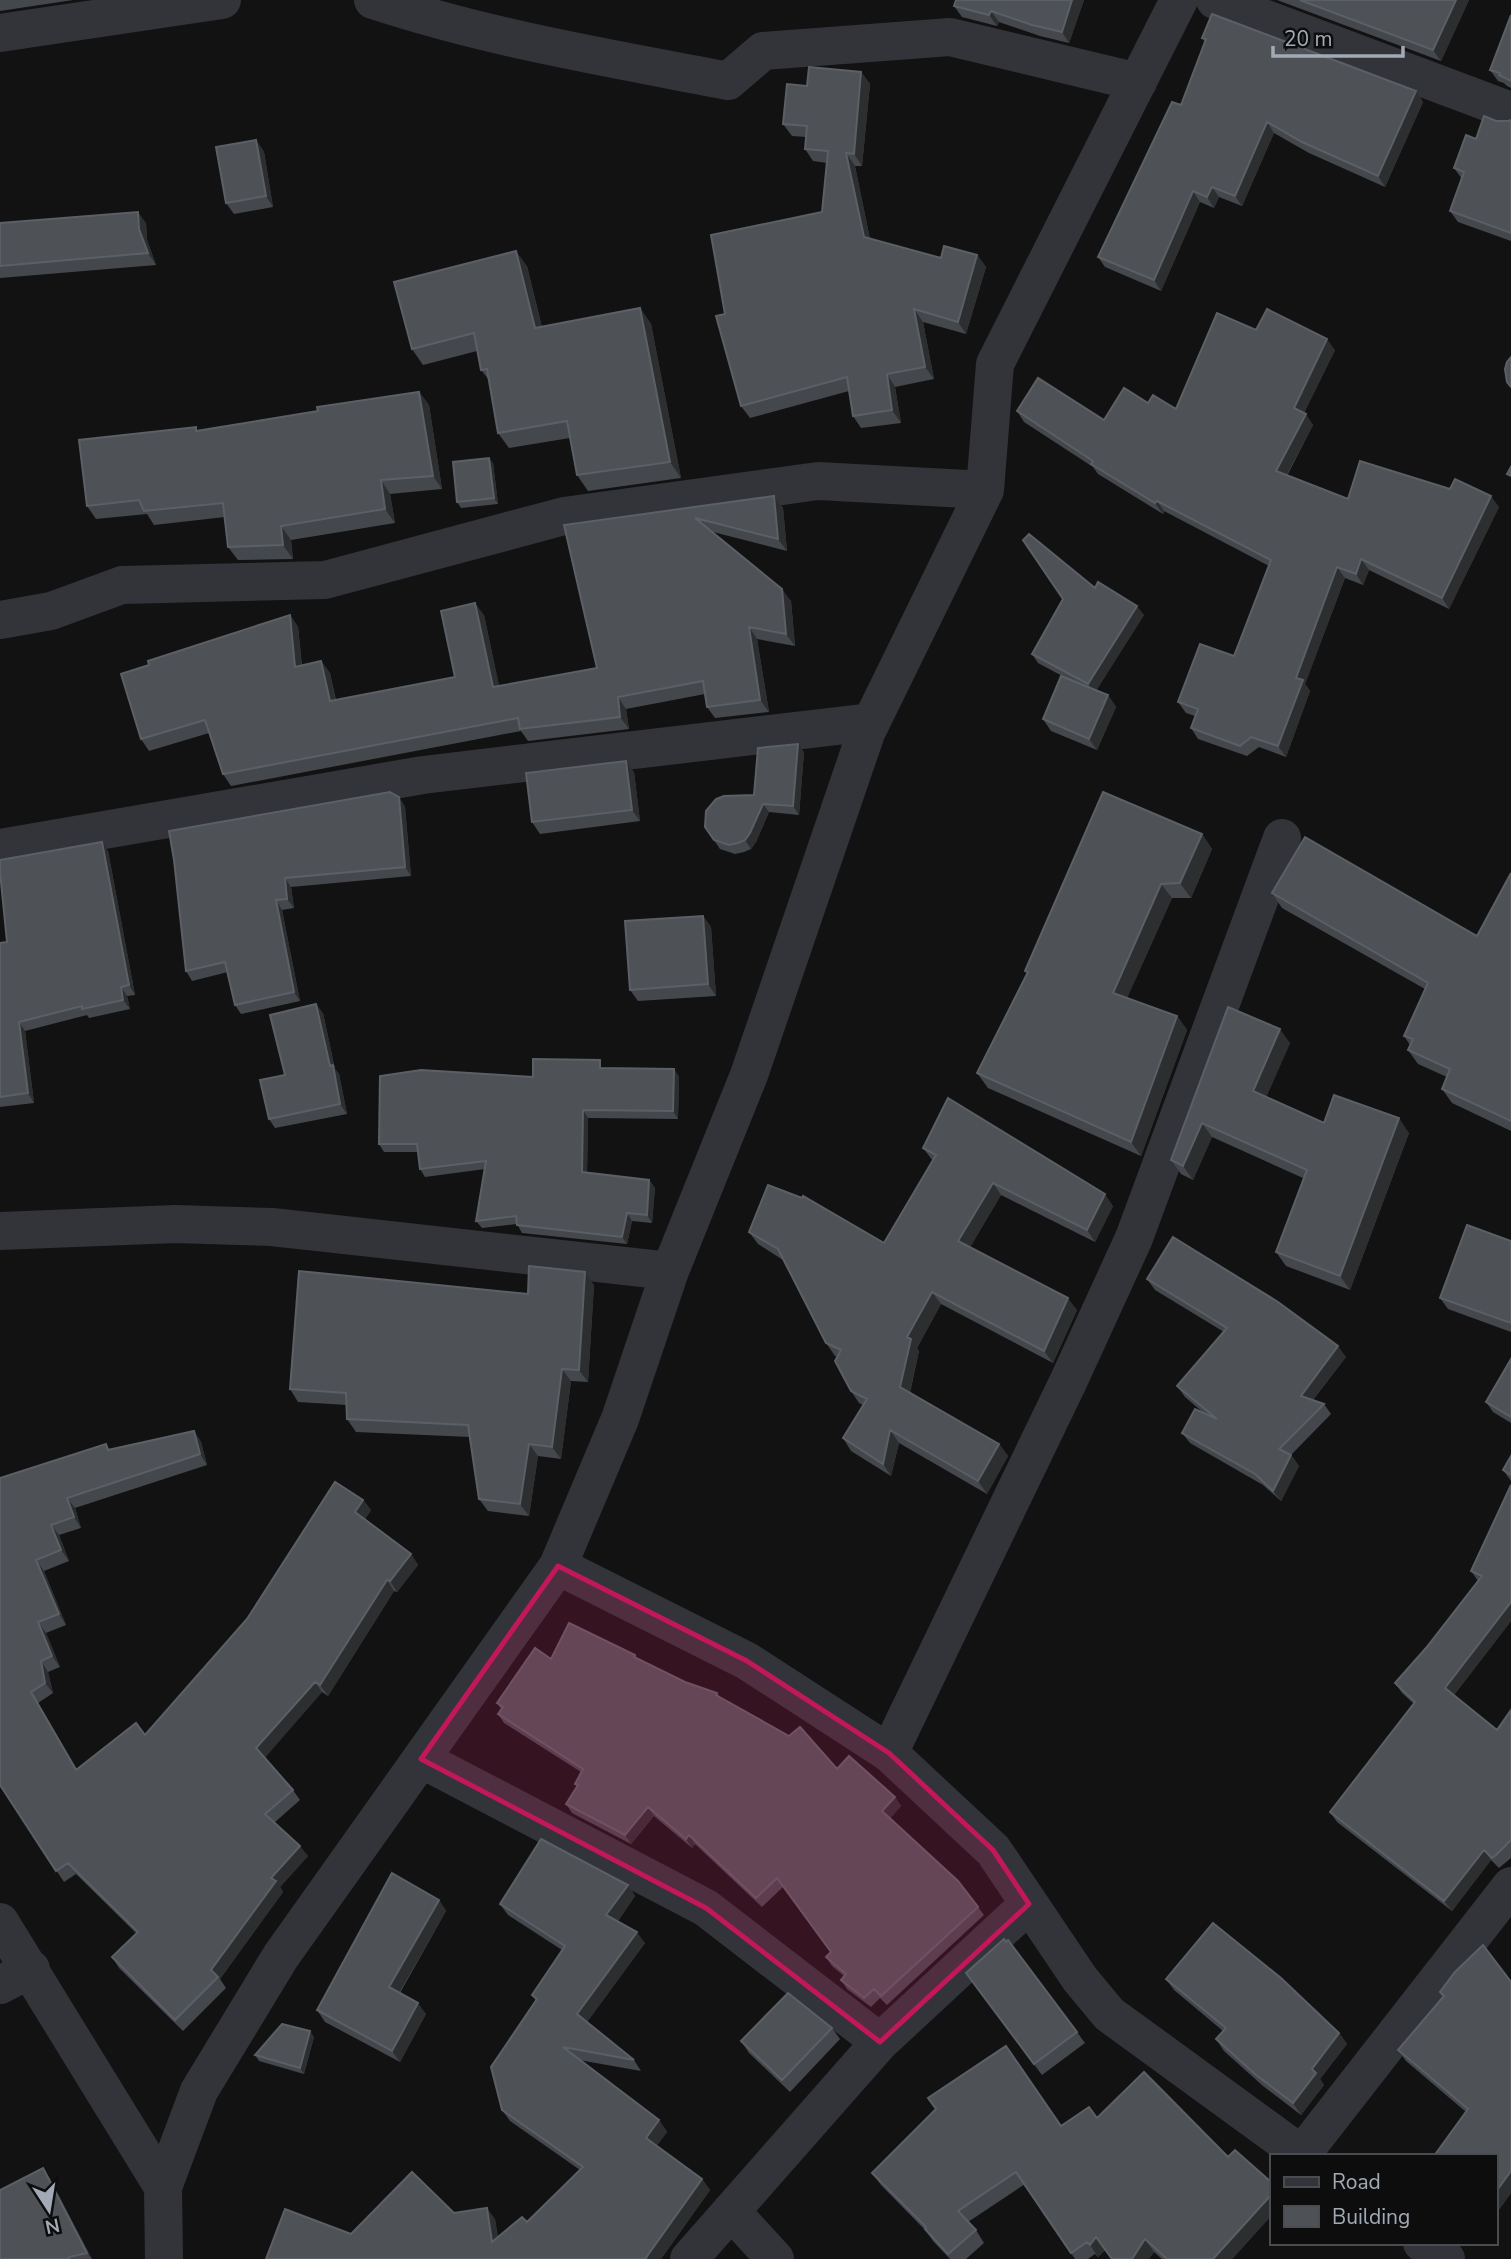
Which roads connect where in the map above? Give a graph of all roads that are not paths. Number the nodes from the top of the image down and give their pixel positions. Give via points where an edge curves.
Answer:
1 (222, 0) edge
2 (373, 0) edge
3 (1180, 0) edge
4 (1215, 0) edge
5 (177, 3) edge
6 (0, 33) edge
7 (1138, 82) junction
8 (1511, 111) edge
9 (985, 490) junction
10 (0, 620) edge
11 (872, 722) junction
12 (1282, 838) dead end
13 (0, 848) edge
14 (0, 1231) edge
15 (670, 1271) junction
16 (558, 1566) junction
17 (889, 1753) junction
18 (421, 1759) junction
19 (1511, 1886) edge
20 (1029, 1904) junction
21 (0, 1922) edge
22 (15, 1977) edge
23 (880, 2042) junction
24 (1302, 2154) edge
25 (1304, 2154) edge
26 (163, 2187) junction
27 (731, 2211) junction
28 (1425, 2245) edge
29 (164, 2259) edge
30 (689, 2259) edge
31 (775, 2259) edge
32 (1446, 2259) edge

1 - 5 street
2 - 7 street via 533,42 728,81 763,51 950,37
3 - 7 street
4 - 8 street
5 - 6 street
7 - 9 street via 995,364
9 - 10 street via 818,481 564,516 325,580 122,585 51,611
9 - 11 street
11 - 13 street via 423,775
11 - 15 street via 749,1075
12 - 17 street via 1134,1238
14 - 15 street via 175,1224 272,1227
15 - 16 street via 620,1419
16 - 17 street via 747,1661
16 - 18 street
17 - 20 street via 993,1850
18 - 23 street via 706,1908
18 - 26 street via 281,1956 199,2091
19 - 25 street
20 - 23 street
20 - 24 street via 1109,2014
21 - 22 street
22 - 26 street
23 - 27 street
26 - 29 street
27 - 30 street
27 - 31 street
28 - 32 street

